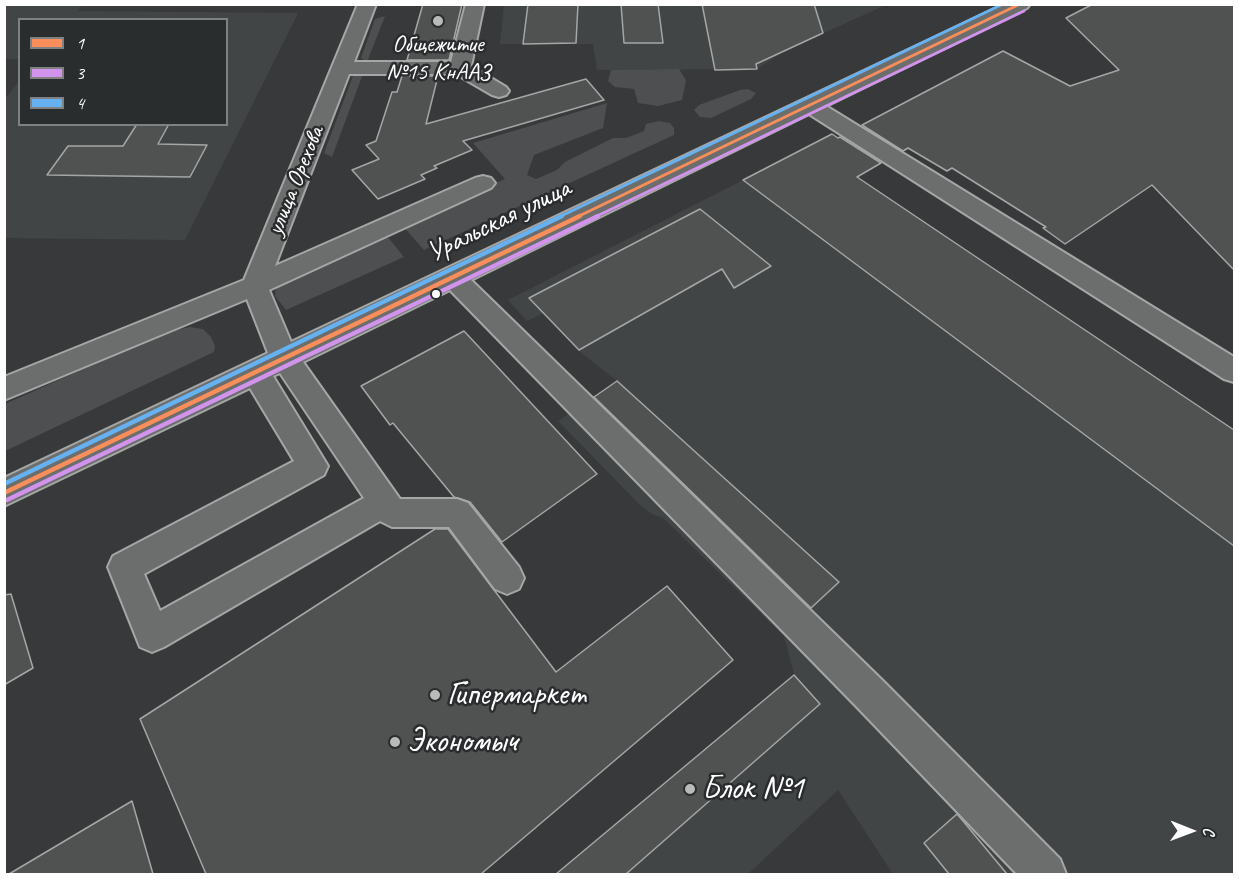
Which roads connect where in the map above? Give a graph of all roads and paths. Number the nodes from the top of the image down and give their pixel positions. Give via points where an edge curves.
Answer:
1 (367, 4) edge
2 (475, 4) edge
3 (1021, 4) edge
4 (342, 68) junction
5 (460, 68) junction
6 (499, 92) dead end
7 (809, 105) junction
8 (483, 183) dead end
9 (453, 277) junction
10 (254, 286) junction
11 (284, 357) junction
12 (255, 371) junction
13 (1234, 371) edge
14 (4, 389) edge
15 (4, 493) edge
16 (385, 502) junction
17 (507, 578) dead end
18 (1045, 874) edge

1 - 4 street, улица Орехова
2 - 5 street
3 - 7 street, Уральская улица
4 - 5 street
4 - 10 street, улица Орехова
5 - 6 street
7 - 9 street, Уральская улица
7 - 13 street
8 - 10 street
9 - 11 street, Уральская улица
9 - 18 street
10 - 11 street
10 - 14 street
11 - 12 street, Уральская улица
11 - 16 street
12 - 15 street, Уральская улица
12 - 16 street via 313,466 125,567 152,635
16 - 17 street via 392,513 456,513

